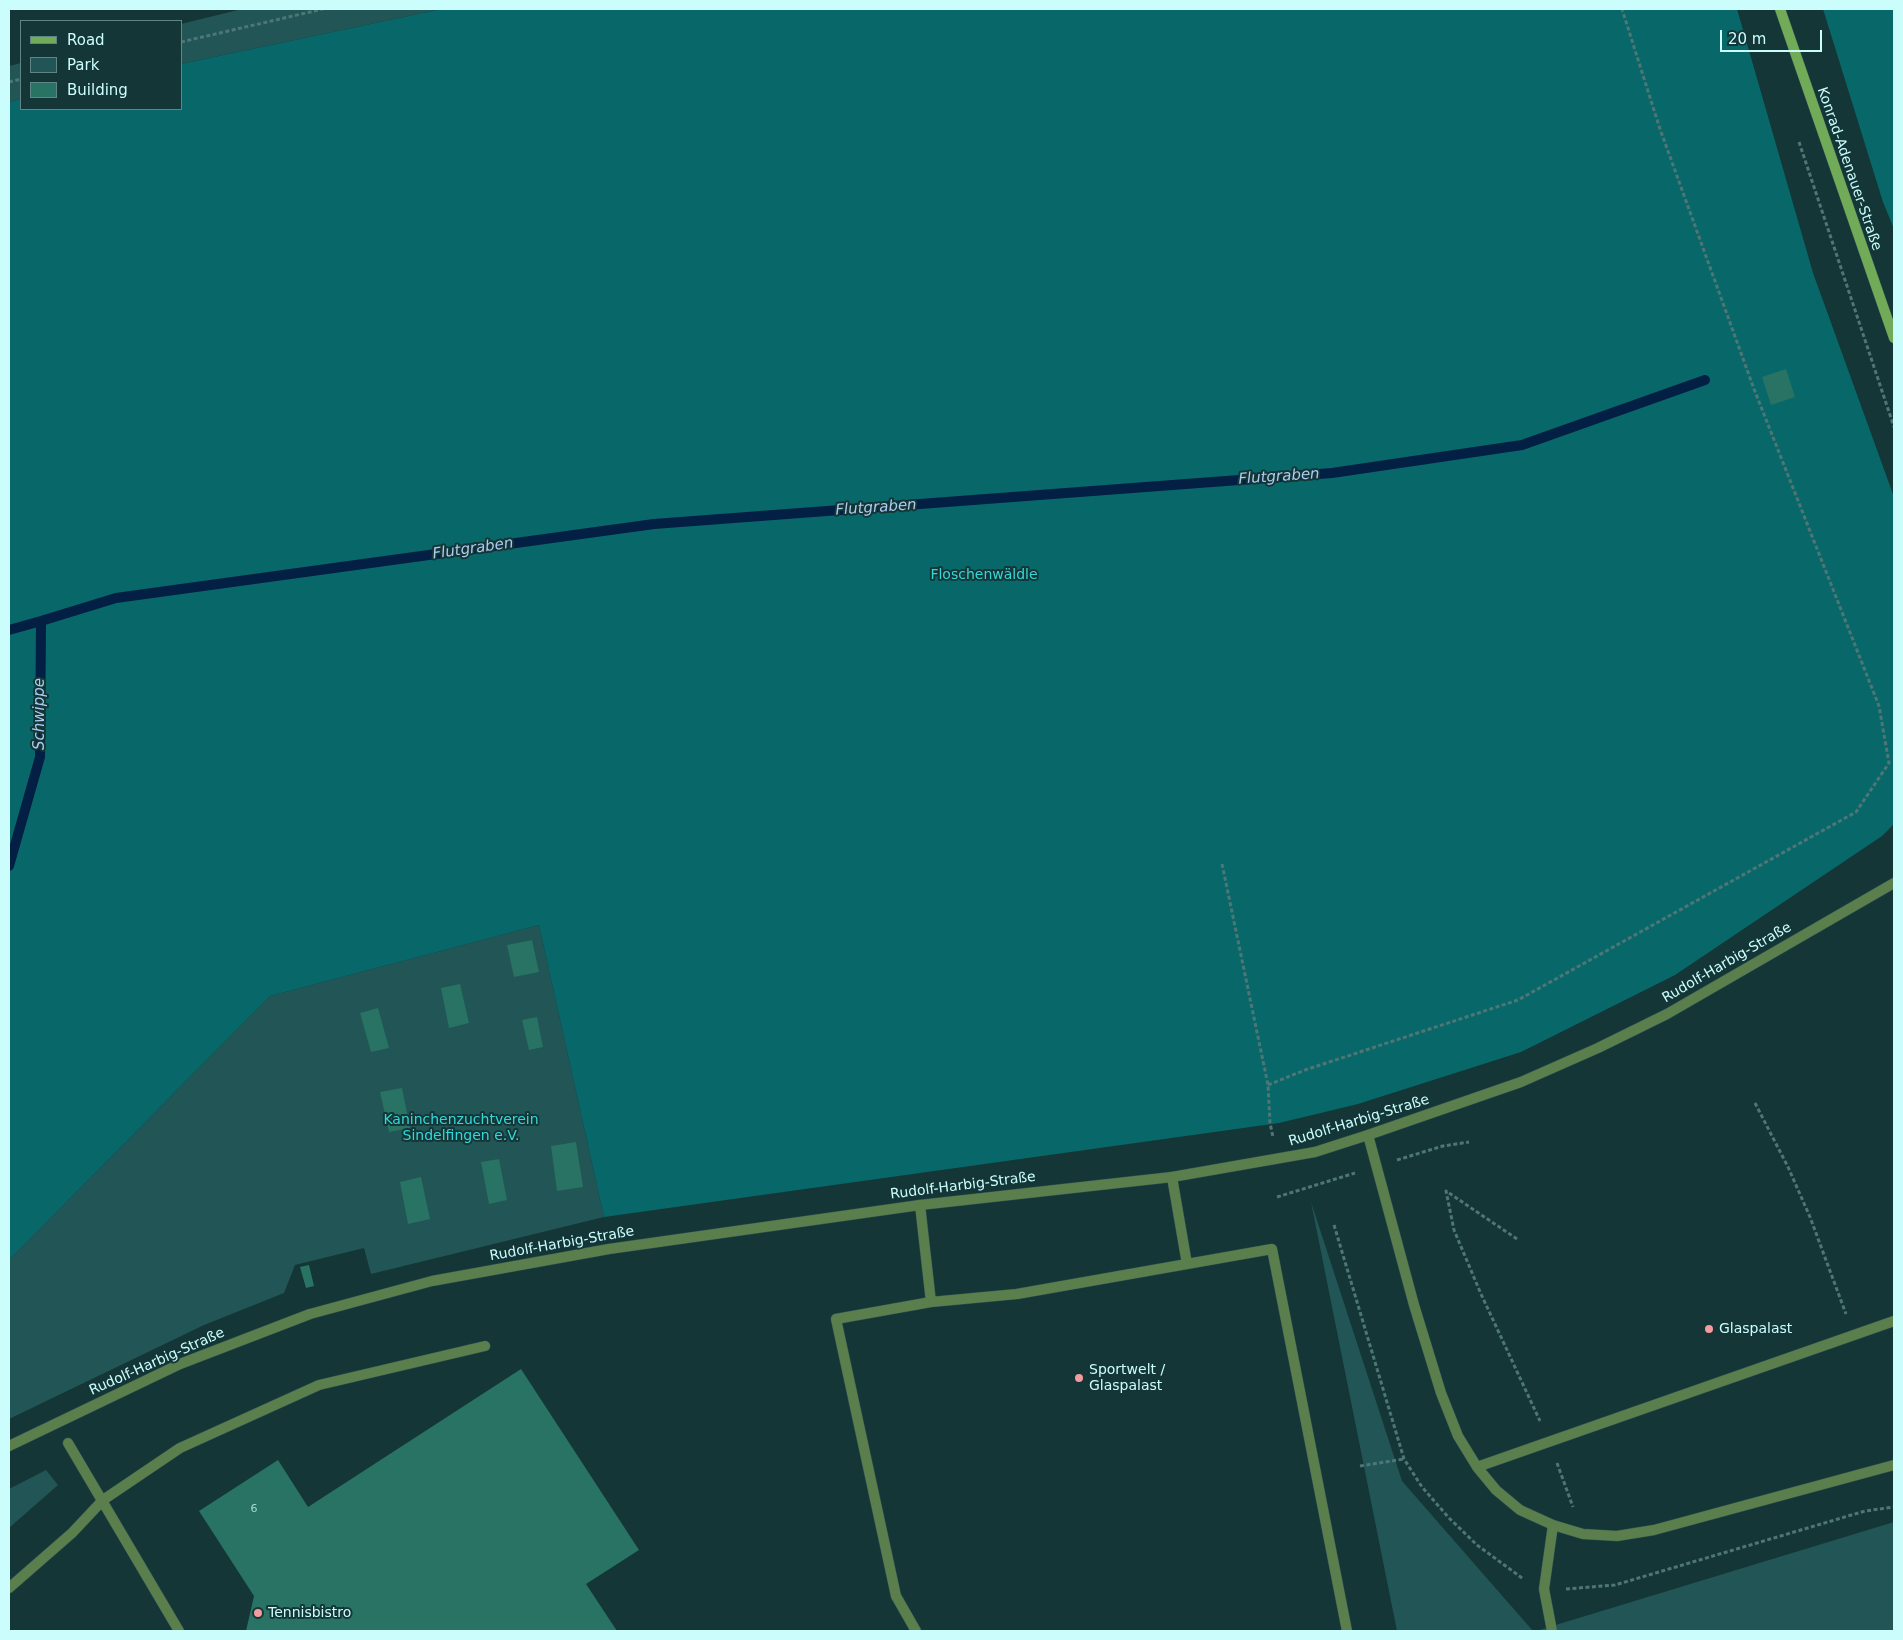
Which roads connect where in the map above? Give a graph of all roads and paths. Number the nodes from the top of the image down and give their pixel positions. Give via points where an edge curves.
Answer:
1 (323, 9) edge
2 (1622, 9) edge
3 (1780, 9) edge
4 (182, 42) edge
5 (1798, 138) dead end
6 (1894, 338) edge
7 (1894, 427) edge
8 (1222, 864) dead end
9 (1894, 883) edge
10 (1268, 1085) junction
11 (1756, 1103) dead end
12 (1368, 1136) junction
13 (1279, 1159) junction
14 (1172, 1177) junction
15 (920, 1205) junction
16 (1334, 1225) dead end
17 (1517, 1239) dead end
18 (1187, 1264) junction
19 (931, 1302) junction
20 (1894, 1321) edge
21 (1854, 1335) junction
22 (485, 1346) dead end
23 (1550, 1442) junction
24 (68, 1443) dead end
25 (9, 1446) edge
26 (1404, 1459) junction
27 (1360, 1466) dead end
28 (1894, 1466) edge
29 (1477, 1467) junction
30 (103, 1500) junction
31 (1894, 1507) edge
32 (1553, 1525) junction
33 (1583, 1534) junction
34 (9, 1588) edge
35 (1544, 1588) junction
36 (180, 1631) edge
37 (916, 1631) edge
38 (1347, 1631) edge
39 (1552, 1631) edge

1 - 4 path
2 - 10 path via 1660,129 1754,389 1879,706 1889,763 1856,812 1518,1000 1304,1070
3 - 6 main road, Konrad-Adenauer-Straße
5 - 7 path
8 - 10 path
9 - 12 street, Rudolf-Harbig-Straße via 1667,1014 1598,1048 1521,1082
10 - 13 path via 1270,1123
11 - 21 path via 1810,1217
12 - 13 street, Rudolf-Harbig-Straße
12 - 29 street via 1441,1393 1458,1436
13 - 14 street, Rudolf-Harbig-Straße
14 - 15 street, Rudolf-Harbig-Straße
14 - 18 street
15 - 19 street
15 - 25 street, Rudolf-Harbig-Straße via 609,1249 432,1281 310,1314 189,1360
16 - 26 path
17 - 23 path via 1446,1191 1454,1230
18 - 19 street via 1017,1294
18 - 38 street via 1272,1249
19 - 37 street via 836,1319 896,1596
20 - 21 street
21 - 23 street
22 - 30 street via 319,1385 180,1448
23 - 29 street
23 - 33 path
24 - 30 street
26 - 27 path
26 - 35 path via 1422,1487 1477,1545 1517,1575
28 - 33 street via 1654,1530 1617,1536
29 - 32 street via 1496,1490 1520,1510
30 - 34 street via 72,1533
30 - 36 street
31 - 35 path via 1865,1511 1615,1585
32 - 33 street
32 - 35 street
35 - 39 street

